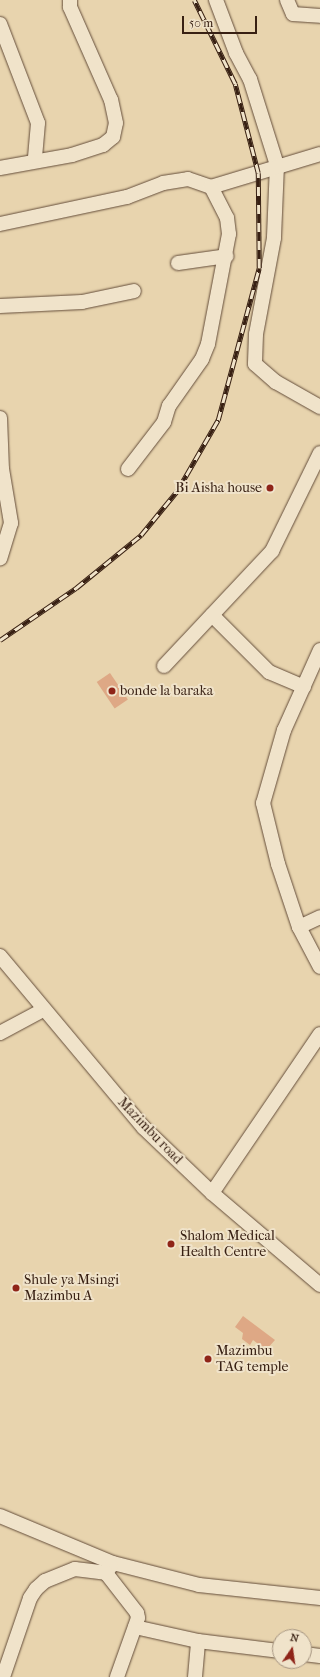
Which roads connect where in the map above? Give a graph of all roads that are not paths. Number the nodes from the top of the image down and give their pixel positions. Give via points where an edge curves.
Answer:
1 (70, 0) edge
2 (216, 0) edge
3 (287, 0) edge
4 (320, 16) edge
5 (0, 24) edge
6 (320, 154) edge
7 (35, 161) junction
8 (277, 165) junction
9 (0, 168) edge
10 (211, 187) junction
11 (0, 224) edge
12 (227, 256) junction
13 (178, 263) dead end
14 (134, 291) dead end
15 (0, 306) edge
16 (320, 407) edge
17 (0, 418) edge
18 (320, 453) edge
19 (128, 469) dead end
20 (0, 558) edge
21 (212, 615) junction
22 (320, 650) edge
23 (164, 666) dead end
24 (304, 687) junction
25 (320, 917) edge
26 (299, 927) junction
27 (0, 956) edge
28 (320, 966) edge
29 (43, 1010) junction
30 (0, 1033) edge
31 (320, 1034) edge
32 (212, 1193) junction
33 (320, 1286) edge
34 (0, 1516) edge
35 (70, 1546) junction
36 (90, 1554) junction
37 (109, 1568) junction
38 (75, 1569) junction
39 (320, 1598) edge
40 (135, 1627) junction
41 (198, 1641) junction
42 (272, 1650) edge
43 (3, 1677) edge
44 (118, 1677) edge
45 (195, 1677) edge

1 - 7 street via 70,7 111,100 116,129 114,137 103,145 72,155
2 - 8 street via 236,53 250,79
3 - 4 street via 294,14
5 - 7 street via 38,123
6 - 8 street
7 - 9 street
8 - 10 street
8 - 16 street via 274,238 256,334 255,364 276,382
10 - 11 street via 188,179 182,180 127,197
10 - 12 street via 227,218
12 - 13 street
12 - 19 street via 217,309 202,359 187,376 146,448
14 - 15 street via 82,302
17 - 20 street via 2,469 11,523
18 - 21 street via 272,551
21 - 23 street
21 - 24 street via 269,672
22 - 24 street
24 - 26 street via 284,730 263,803 278,864
25 - 26 street
26 - 28 street
27 - 29 street, Mazimbu road
29 - 30 street
29 - 32 street, Mazimbu road via 144,1128
31 - 32 street
32 - 33 street, Mazimbu road
34 - 35 street
35 - 36 street
35 - 38 street
36 - 37 street
36 - 38 street
37 - 38 street
37 - 39 street via 198,1585
37 - 40 street via 137,1612
38 - 43 street via 45,1581 36,1589
40 - 41 street
40 - 44 street
41 - 42 street
41 - 45 street

